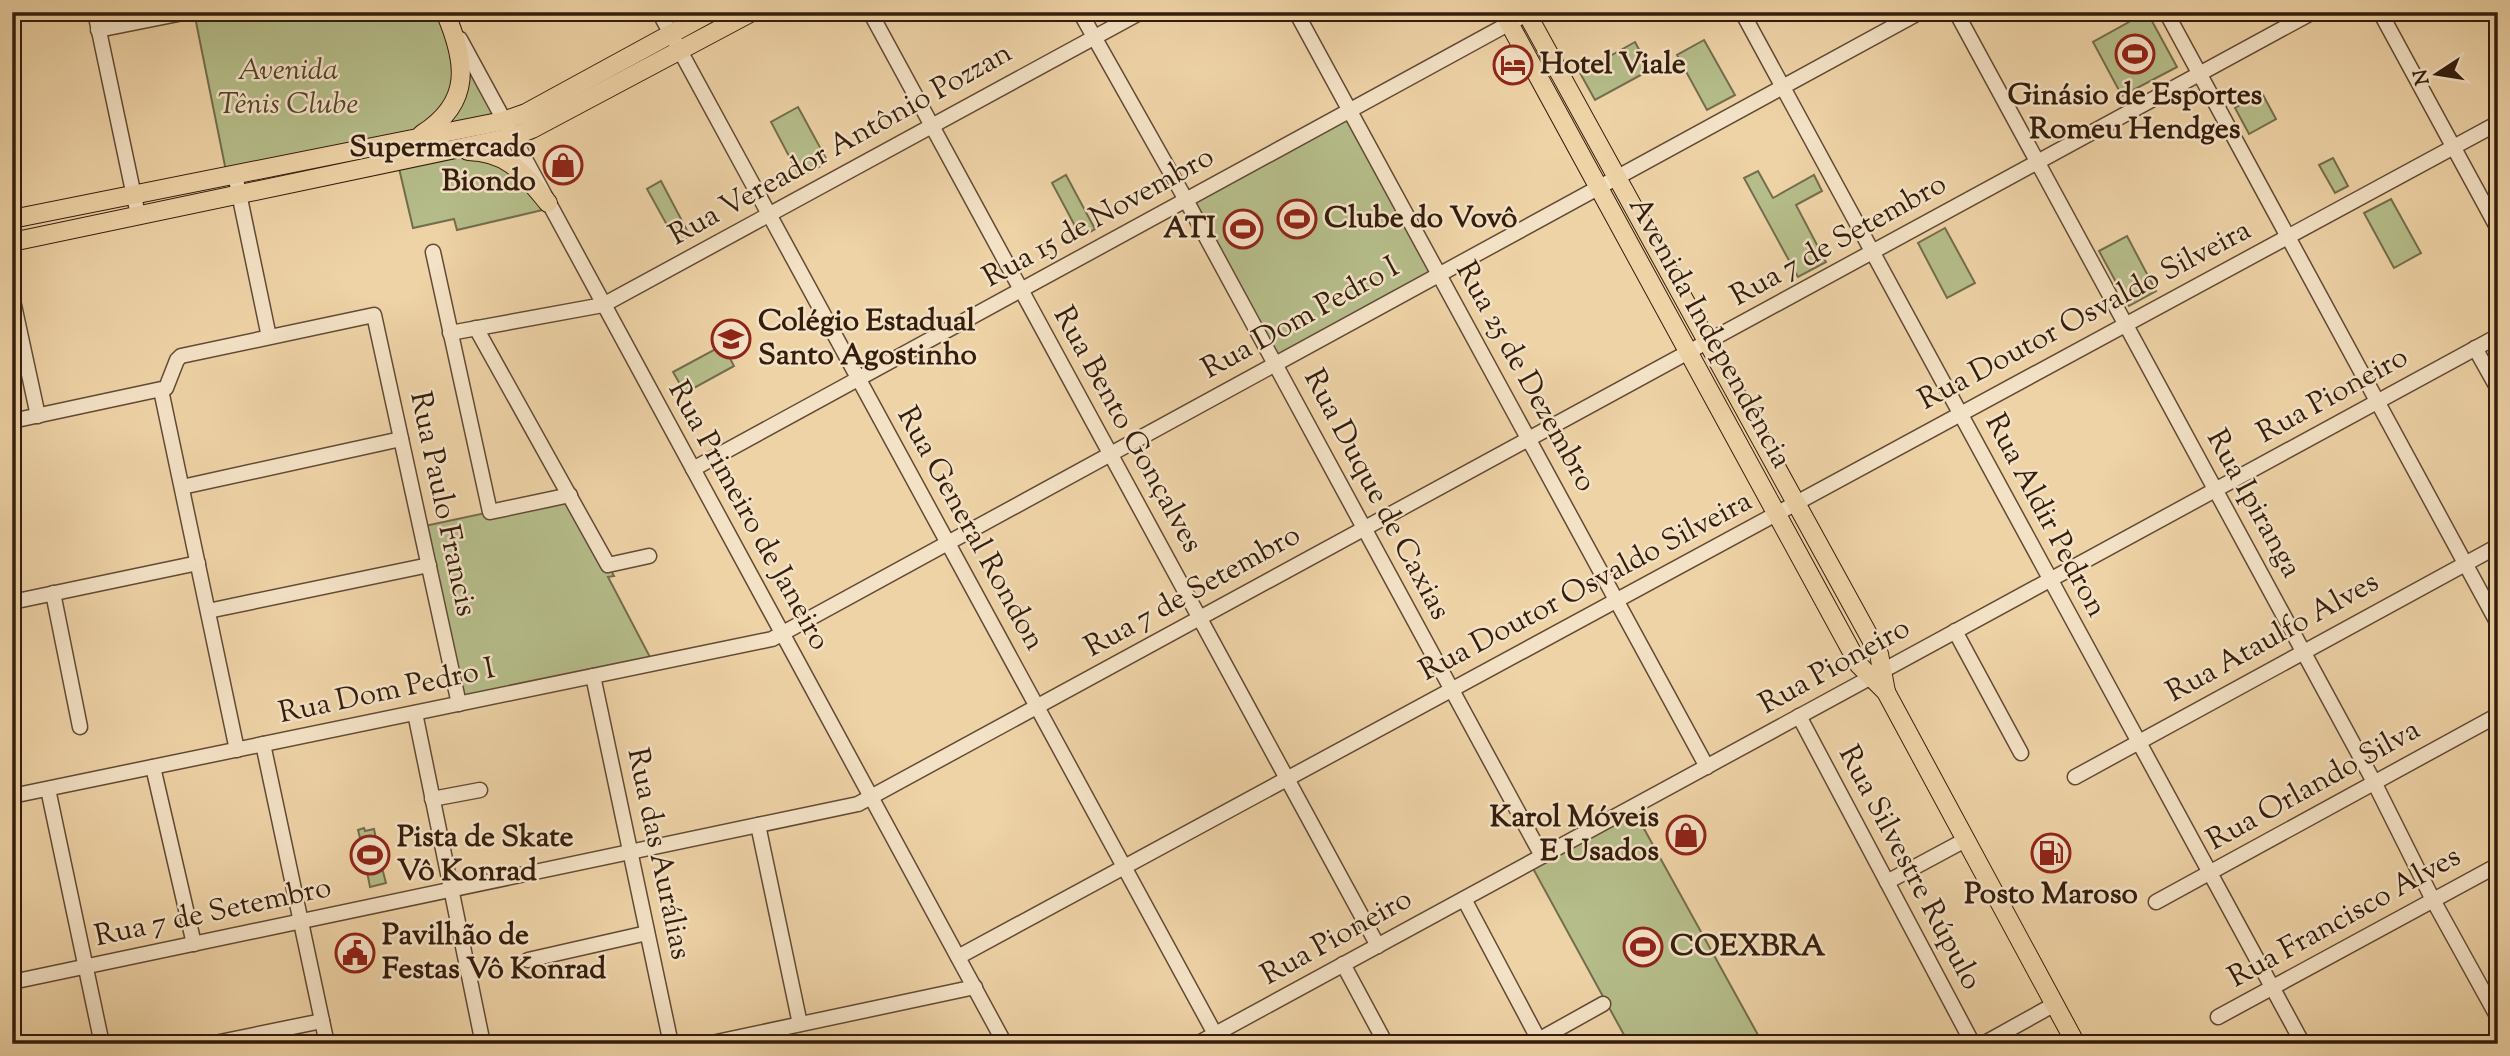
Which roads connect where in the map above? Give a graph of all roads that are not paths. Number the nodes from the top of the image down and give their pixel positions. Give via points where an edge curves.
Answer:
1 (94, 12) edge
2 (188, 12) edge
3 (445, 12) edge
4 (659, 12) edge
5 (711, 12) edge
6 (752, 12) edge
7 (870, 12) edge
8 (1080, 12) edge
9 (1141, 12) edge
10 (1296, 12) edge
11 (1742, 12) edge
12 (1920, 12) edge
13 (1956, 12) edge
14 (2166, 12) edge
15 (2313, 12) edge
16 (2380, 12) edge
17 (1528, 13) edge
18 (1506, 18) edge
19 (99, 30) junction
20 (671, 34) junction
21 (1093, 38) junction
22 (680, 51) junction
23 (2199, 74) junction
24 (1783, 87) junction
25 (1350, 111) junction
26 (503, 121) junction
27 (2498, 123) edge
28 (932, 125) junction
29 (512, 137) junction
30 (401, 142) junction
31 (2453, 147) junction
32 (416, 157) junction
33 (2037, 162) junction
34 (235, 174) junction
35 (1617, 176) junction
36 (1598, 187) junction
37 (133, 194) junction
38 (239, 194) junction
39 (1186, 200) junction
40 (548, 203) junction
41 (138, 215) junction
42 (769, 215) junction
43 (12, 219) edge
44 (2498, 229) edge
45 (2287, 237) junction
46 (12, 242) edge
47 (433, 252) dead end
48 (1872, 252) junction
49 (1439, 274) junction
50 (1021, 290) junction
51 (12, 296) edge
52 (603, 305) junction
53 (2125, 324) junction
54 (476, 328) junction
55 (450, 333) junction
56 (2498, 336) edge
57 (270, 337) junction
58 (1708, 342) junction
59 (2475, 348) junction
60 (1688, 352) junction
61 (1275, 363) junction
62 (858, 379) junction
63 (2498, 389) edge
64 (161, 390) junction
65 (2377, 401) junction
66 (1960, 414) junction
67 (38, 416) junction
68 (12, 421) edge
69 (401, 439) junction
70 (1528, 439) junction
71 (1110, 453) junction
72 (692, 469) junction
73 (181, 487) junction
74 (2215, 490) junction
75 (569, 495) junction
76 (1796, 503) junction
77 (1776, 513) junction
78 (1364, 529) junction
79 (947, 541) junction
80 (2498, 546) edge
81 (649, 556) dead end
82 (198, 564) junction
83 (2465, 564) junction
84 (429, 565) junction
85 (2050, 579) junction
86 (53, 593) junction
87 (1616, 600) junction
88 (12, 602) edge
89 (208, 611) junction
90 (1199, 618) junction
91 (2498, 624) edge
92 (1955, 631) junction
93 (777, 636) junction
94 (2303, 652) junction
95 (1877, 674) junction
96 (593, 676) junction
97 (1451, 689) junction
98 (459, 704) junction
99 (1037, 707) junction
100 (415, 713) junction
101 (2498, 715) edge
102 (1799, 716) junction
103 (80, 727) dead end
104 (2137, 743) junction
105 (263, 744) junction
106 (237, 750) junction
107 (2021, 753) dead end
108 (1707, 766) junction
109 (153, 767) junction
110 (2075, 777) dead end
111 (1287, 779) junction
112 (2374, 782) junction
113 (48, 789) junction
114 (480, 790) dead end
115 (12, 796) edge
116 (871, 797) junction
117 (432, 799) junction
118 (758, 825) junction
119 (1967, 839) junction
120 (630, 852) junction
121 (1542, 856) junction
122 (2498, 865) edge
123 (1124, 867) junction
124 (2209, 873) junction
125 (1887, 882) junction
126 (451, 890) junction
127 (1464, 899) junction
128 (2432, 900) junction
129 (2156, 902) dead end
130 (301, 921) junction
131 (647, 933) junction
132 (194, 944) junction
133 (1378, 946) junction
134 (958, 957) junction
135 (528, 960) dead end
136 (1343, 964) junction
137 (86, 967) junction
138 (12, 982) edge
139 (975, 987) junction
140 (2272, 987) junction
141 (1603, 1004) dead end
142 (2054, 1004) junction
143 (2218, 1017) dead end
144 (2497, 1017) edge
145 (322, 1021) junction
146 (800, 1024) junction
147 (1220, 1036) edge
148 (1537, 1042) edge
149 (102, 1044) edge
150 (210, 1044) edge
151 (327, 1044) edge
152 (483, 1044) edge
153 (671, 1044) edge
154 (707, 1044) edge
155 (1005, 1044) edge
156 (1197, 1044) edge
157 (1386, 1044) edge
158 (1973, 1044) edge
159 (1983, 1044) edge
160 (2076, 1044) edge
161 (2303, 1044) edge

1 - 19 street
2 - 19 street
3 - 26 street, Rua Primeiro de Janeiro
3 - 30 main road via 461,55 459,89 439,122
4 - 20 street, Rua General Rondon
5 - 20 main road
6 - 22 main road
7 - 28 street, Rua Bento Gonçalves
8 - 21 street, Rua Duque de Caxias
9 - 21 street, Rua Vereador Antônio Pozzan
10 - 25 street, Rua 25 de Dezembro
11 - 24 street, Rua Aldir Pedron
12 - 24 street, Rua Dom Pedro I
13 - 33 street, Rua Ipiranga
14 - 23 street
15 - 23 street, Rua 7 de Setembro
16 - 31 street
17 - 18 street, Rua 15 de Novembro
17 - 35 main road, Avenida Independência
18 - 25 street, Rua 15 de Novembro
18 - 36 main road, Avenida Independência
19 - 37 street
20 - 22 street, Rua General Rondon
20 - 26 main road
21 - 28 street, Rua Vereador Antônio Pozzan
21 - 39 street, Rua Duque de Caxias
22 - 29 main road
22 - 42 street, Rua General Rondon
23 - 33 street, Rua 7 de Setembro
23 - 45 street
24 - 35 street, Rua Dom Pedro I
24 - 48 street, Rua Aldir Pedron
25 - 39 street, Rua 15 de Novembro
25 - 49 street, Rua 25 de Dezembro
26 - 29 street, Rua Primeiro de Janeiro
26 - 30 main road
27 - 31 street, Rua Doutor Osvaldo Silveira
28 - 42 street, Rua Vereador Antônio Pozzan
28 - 50 street, Rua Bento Gonçalves
29 - 32 main road
29 - 40 street, Rua Primeiro de Janeiro
30 - 34 main road
31 - 44 street
31 - 45 street, Rua Doutor Osvaldo Silveira
32 - 38 main road
32 - 40 main road via 470,151 494,154 513,163
33 - 48 street, Rua 7 de Setembro
33 - 53 street, Rua Ipiranga
34 - 37 main road
34 - 38 street
35 - 36 street, Rua Dom Pedro I
35 - 58 main road, Avenida Independência
36 - 49 street, Rua Dom Pedro I
36 - 60 main road, Avenida Independência
37 - 41 street
37 - 43 main road
38 - 41 main road
38 - 57 street
39 - 50 street, Rua 15 de Novembro
39 - 61 street, Rua Duque de Caxias
40 - 52 street, Rua Primeiro de Janeiro
41 - 46 main road
42 - 52 street, Rua Vereador Antônio Pozzan
42 - 62 street, Rua General Rondon
45 - 53 street, Rua Doutor Osvaldo Silveira
45 - 65 street
47 - 55 street
48 - 58 street, Rua 7 de Setembro
48 - 66 street, Rua Aldir Pedron
49 - 61 street, Rua Dom Pedro I
49 - 70 street, Rua 25 de Dezembro
50 - 62 street, Rua 15 de Novembro
50 - 71 street, Rua Bento Gonçalves
51 - 67 street
52 - 54 street, Rua Vereador Antônio Pozzan
52 - 72 street, Rua Primeiro de Janeiro
53 - 66 street, Rua Doutor Osvaldo Silveira
53 - 74 street, Rua Ipiranga
54 - 55 street, Rua Vereador Antônio Pozzan
54 - 75 street
55 - 75 street via 490,512
56 - 59 street, Rua Pioneiro
57 - 64 street via 181,356 167,387
57 - 69 street, Rua Paulo Francis via 374,315
58 - 60 street, Rua 7 de Setembro
58 - 76 main road, Avenida Independência
59 - 63 street
59 - 65 street, Rua Pioneiro
60 - 70 street, Rua 7 de Setembro
60 - 77 main road, Avenida Independência
61 - 71 street, Rua Dom Pedro I
61 - 78 street, Rua Duque de Caxias
62 - 72 street, Rua 15 de Novembro
62 - 79 street, Rua General Rondon
64 - 67 street
64 - 73 street
65 - 74 street, Rua Pioneiro
65 - 83 street
66 - 76 street, Rua Doutor Osvaldo Silveira
66 - 85 street, Rua Aldir Pedron
67 - 68 street
69 - 73 street
69 - 84 street, Rua Paulo Francis
70 - 78 street, Rua 7 de Setembro
70 - 87 street, Rua 25 de Dezembro
71 - 79 street, Rua Dom Pedro I
71 - 90 street, Rua Bento Gonçalves
72 - 93 street, Rua Primeiro de Janeiro
73 - 82 street
74 - 85 street, Rua Pioneiro
74 - 94 street, Rua Ipiranga
75 - 81 street via 608,565
76 - 77 street, Rua Doutor Osvaldo Silveira
76 - 95 main road, Avenida Independência via 1879,654
77 - 87 street, Rua Doutor Osvaldo Silveira
77 - 95 main road, Avenida Independência via 1859,665
78 - 90 street, Rua 7 de Setembro
78 - 97 street, Rua Duque de Caxias
79 - 93 street, Rua Dom Pedro I
79 - 99 street, Rua General Rondon
80 - 83 street, Rua Ataulfo Alves
82 - 86 street
82 - 89 street
83 - 91 street
83 - 94 street, Rua Ataulfo Alves
84 - 89 street
84 - 98 street, Rua Paulo Francis
85 - 92 street, Rua Pioneiro
85 - 104 street, Rua Aldir Pedron
86 - 88 street
86 - 103 street
87 - 97 street, Rua Doutor Osvaldo Silveira
87 - 108 street, Rua 25 de Dezembro
89 - 106 street
90 - 99 street, Rua 7 de Setembro
90 - 111 street, Rua Bento Gonçalves
92 - 95 street, Rua Pioneiro
92 - 107 street
93 - 96 street, Rua Dom Pedro I
93 - 116 street, Rua Primeiro de Janeiro
94 - 104 street, Rua Ataulfo Alves
94 - 112 street, Rua Ipiranga
95 - 102 street, Rua Pioneiro
95 - 119 main road
96 - 98 street, Rua Dom Pedro I
96 - 120 street, Rua das Aurálias
97 - 111 street, Rua Doutor Osvaldo Silveira
97 - 121 street, Rua Duque de Caxias
98 - 100 street, Rua Dom Pedro I
99 - 116 street, Rua 7 de Setembro
99 - 123 street, Rua General Rondon
100 - 105 street, Rua Dom Pedro I
100 - 117 street
101 - 112 street, Rua Orlando Silva
102 - 108 street, Rua Pioneiro
102 - 125 street, Rua Silvestre Rúpulo
104 - 110 street, Rua Ataulfo Alves
104 - 124 street, Rua Aldir Pedron
105 - 106 street, Rua Dom Pedro I
105 - 130 street
106 - 109 street, Rua Dom Pedro I
108 - 121 street, Rua Pioneiro
109 - 113 street, Rua Dom Pedro I
109 - 132 street
111 - 123 street, Rua Doutor Osvaldo Silveira
111 - 133 street, Rua Bento Gonçalves
112 - 124 street, Rua Orlando Silva
112 - 128 street, Rua Ipiranga
113 - 115 street, Rua Dom Pedro I
113 - 137 street
114 - 117 street
116 - 118 street, Rua 7 de Setembro via 858,804
116 - 134 street, Rua Primeiro de Janeiro
117 - 126 street
118 - 120 street, Rua 7 de Setembro
118 - 146 street
119 - 125 street
119 - 142 main road
120 - 126 street, Rua 7 de Setembro
120 - 131 street, Rua das Aurálias
121 - 127 street, Rua Pioneiro
122 - 128 street, Rua Francisco Alves
123 - 134 street, Rua Doutor Osvaldo Silveira
123 - 147 street, Rua General Rondon
124 - 129 street, Rua Orlando Silva
124 - 140 street, Rua Aldir Pedron
125 - 158 street, Rua Silvestre Rúpulo
126 - 130 street, Rua 7 de Setembro
126 - 152 street
127 - 133 street, Rua Pioneiro
127 - 148 street
128 - 140 street, Rua Francisco Alves
128 - 144 street, Rua Ipiranga
130 - 132 street, Rua 7 de Setembro
130 - 145 street
131 - 135 street
131 - 153 street, Rua das Aurálias
132 - 137 street, Rua 7 de Setembro
133 - 136 street, Rua Pioneiro
134 - 139 street, Rua Primeiro de Janeiro
136 - 147 street, Rua Pioneiro
136 - 157 street
137 - 138 street, Rua 7 de Setembro
137 - 149 street
139 - 146 street
139 - 155 street, Rua Primeiro de Janeiro
140 - 143 street, Rua Francisco Alves
140 - 161 street, Rua Aldir Pedron
141 - 148 street
142 - 159 street
142 - 160 main road
145 - 150 street
145 - 151 street
146 - 154 street
147 - 156 street, Rua Pioneiro

